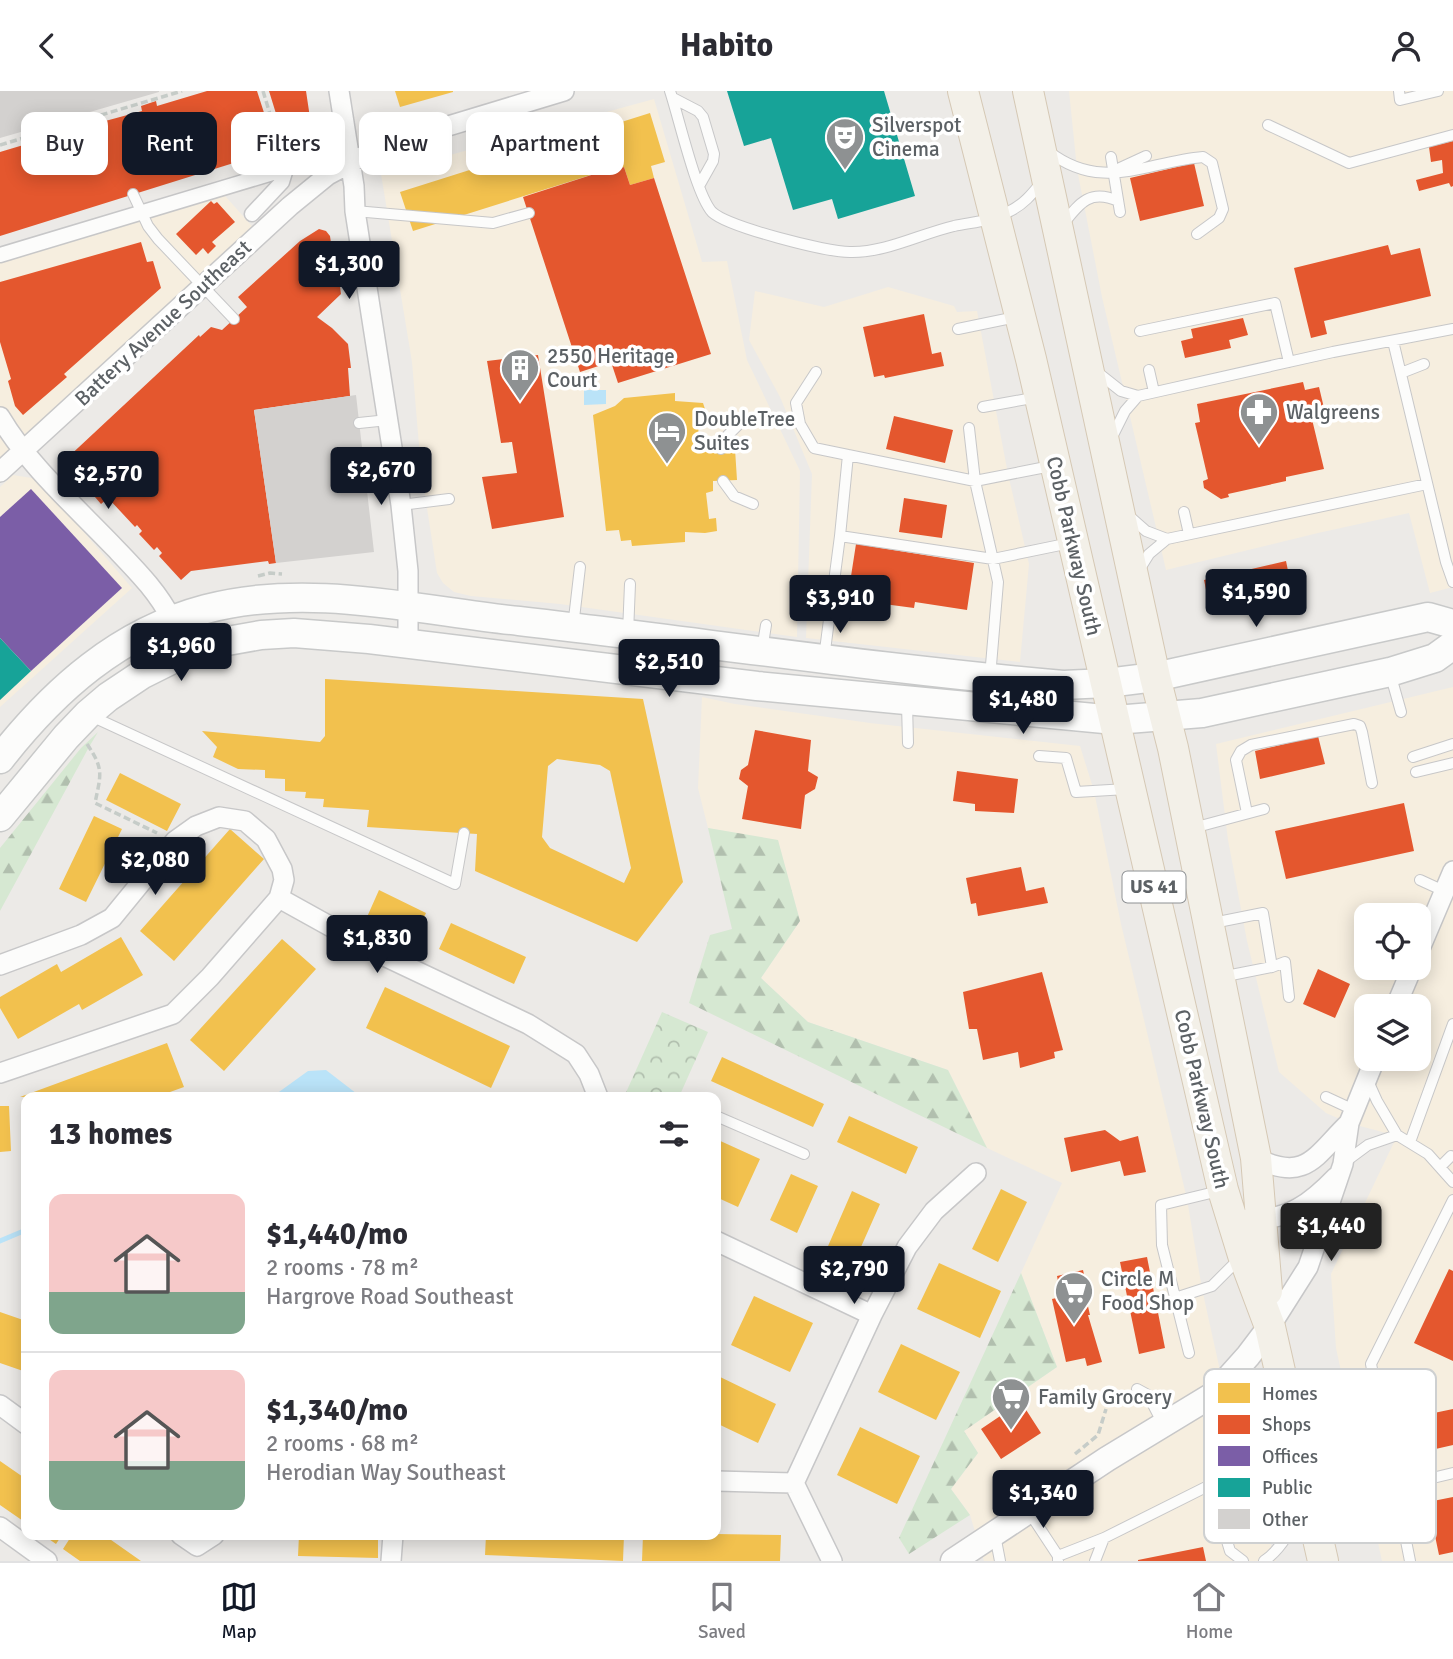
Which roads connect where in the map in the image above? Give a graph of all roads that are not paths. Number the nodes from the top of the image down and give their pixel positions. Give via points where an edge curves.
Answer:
1 (339, 91) edge
2 (963, 91) edge
3 (1028, 91) edge
4 (1399, 91) edge
5 (1438, 91) edge
6 (550, 93) edge
7 (672, 94) edge
8 (1268, 125) dead end
9 (1453, 135) edge
10 (1040, 144) junction
11 (1146, 156) dead end
12 (1111, 157) dead end
13 (350, 162) junction
14 (1113, 172) junction
15 (266, 175) edge
16 (284, 175) edge
17 (1047, 175) junction
18 (699, 187) junction
19 (133, 194) dead end
20 (355, 211) junction
21 (142, 213) junction
22 (529, 213) dead end
23 (252, 214) dead end
24 (996, 218) junction
25 (1059, 233) junction
26 (1197, 234) dead end
27 (0, 255) edge
28 (204, 287) junction
29 (1020, 316) junction
30 (233, 319) dead end
31 (958, 329) dead end
32 (1453, 329) edge
33 (1140, 331) dead end
34 (1393, 341) junction
35 (1289, 362) junction
36 (1087, 363) junction
37 (1424, 364) dead end
38 (1149, 370) dead end
39 (816, 372) dead end
40 (1401, 373) junction
41 (1154, 392) junction
42 (1138, 396) junction
43 (1039, 397) junction
44 (983, 407) dead end
45 (0, 417) edge
46 (388, 420) junction
47 (359, 423) dead end
48 (739, 424) dead end
49 (970, 428) dead end
50 (721, 449) dead end
51 (25, 450) junction
52 (1107, 451) junction
53 (848, 455) junction
54 (1055, 465) junction
55 (0, 472) edge
56 (723, 481) dead end
57 (975, 481) junction
58 (1427, 484) junction
59 (449, 499) dead end
60 (753, 504) dead end
61 (1117, 504) junction
62 (401, 505) junction
63 (1184, 512) dead end
64 (1189, 534) junction
65 (840, 536) junction
66 (1167, 539) junction
67 (1073, 542) junction
68 (993, 559) junction
69 (580, 566) dead end
70 (1134, 580) junction
71 (1453, 580) edge
72 (630, 584) dead end
73 (409, 606) junction
74 (172, 620) junction
75 (1453, 624) edge
76 (573, 627) junction
77 (628, 633) junction
78 (408, 643) junction
79 (1453, 645) edge
80 (824, 658) junction
81 (1390, 672) junction
82 (990, 677) junction
83 (1155, 677) junction
84 (1107, 683) junction
85 (907, 700) junction
86 (1401, 712) dead end
87 (1165, 717) junction
88 (1115, 720) junction
89 (86, 727) junction
90 (908, 743) dead end
91 (1453, 744) edge
92 (1039, 756) dead end
93 (1413, 757) dead end
94 (0, 759) edge
95 (1453, 763) edge
96 (1416, 772) dead end
97 (1372, 783) dead end
98 (1131, 788) junction
99 (1264, 809) dead end
100 (1247, 813) junction
101 (0, 817) edge
102 (1189, 829) junction
103 (464, 833) dead end
104 (1453, 871) edge
105 (1420, 880) dead end
106 (1444, 891) junction
107 (279, 898) junction
108 (1431, 922) edge
109 (1209, 923) junction
110 (0, 965) edge
111 (1272, 967) junction
112 (1220, 977) junction
113 (1289, 997) dead end
114 (1453, 1024) edge
115 (1370, 1071) edge
116 (0, 1073) edge
117 (1367, 1078) junction
118 (596, 1092) edge
119 (1326, 1097) dead end
120 (1351, 1117) junction
121 (721, 1118) edge
122 (1397, 1135) junction
123 (1410, 1142) junction
124 (804, 1154) dead end
125 (1451, 1156) dead end
126 (1256, 1158) junction
127 (1440, 1167) junction
128 (1341, 1169) junction
129 (976, 1173) dead end
130 (1453, 1182) edge
131 (1225, 1200) junction
132 (1453, 1200) edge
133 (1261, 1219) junction
134 (721, 1243) edge
135 (1243, 1255) junction
136 (1175, 1298) junction
137 (872, 1315) junction
138 (1270, 1327) junction
139 (1189, 1353) dead end
140 (1236, 1369) edge
141 (1279, 1369) edge
142 (1372, 1369) edge
143 (1137, 1389) dead end
144 (1204, 1400) edge
145 (0, 1405) edge
146 (21, 1420) edge
147 (1164, 1424) junction
148 (1008, 1480) dead end
149 (721, 1481) edge
150 (794, 1483) junction
151 (1204, 1488) edge
152 (1029, 1512) junction
153 (2, 1531) edge
154 (995, 1535) junction
155 (1104, 1538) junction
156 (188, 1540) edge
157 (206, 1540) edge
158 (393, 1540) edge
159 (1282, 1543) edge
160 (1319, 1543) edge
161 (1406, 1543) edge
162 (1229, 1556) edge
163 (1058, 1558) edge
164 (956, 1560) edge
165 (47, 1561) edge
166 (391, 1561) edge
167 (832, 1561) edge
168 (1000, 1561) edge
169 (1095, 1561) edge
170 (1243, 1561) edge
171 (1264, 1561) edge
172 (1323, 1561) edge
173 (1410, 1561) edge

1 - 13 street
2 - 24 main road, Cobb Parkway South / US 41
3 - 10 main road, Cobb Parkway South / US 41
4 - 5 lane via 1400,100
6 - 13 street, Battery Avenue Southeast via 382,146
7 - 18 lane
7 - 18 lane via 704,117 714,154
8 - 9 lane via 1349,163
10 - 14 lane via 1077,169
10 - 17 main road, Cobb Parkway South / US 41
11 - 14 lane
12 - 14 lane
13 - 20 street
13 - 28 street, Battery Avenue Southeast via 290,206
14 - 25 lane via 1119,207 1109,197 1089,198
14 - 26 lane via 1179,159 1203,157 1212,163 1223,209 1219,218
15 - 21 street
16 - 23 street
17 - 24 lane via 1027,201
17 - 25 main road, Cobb Parkway South / US 41
18 - 24 lane via 720,219 840,251 877,248
19 - 21 lane
20 - 22 lane via 493,223
20 - 46 street
21 - 27 street
21 - 28 lane via 158,239
24 - 29 main road, Cobb Parkway South / US 41
25 - 36 main road, Cobb Parkway South / US 41
28 - 30 lane
28 - 51 street, Battery Avenue Southeast
29 - 31 lane
29 - 43 main road, Cobb Parkway South / US 41
32 - 34 lane
33 - 35 lane via 1275,303
34 - 35 lane
34 - 40 lane
35 - 41 lane
36 - 42 lane via 1116,387
36 - 52 main road, Cobb Parkway South / US 41
37 - 40 lane
38 - 41 lane
39 - 53 lane via 796,403 800,424 814,448
40 - 58 lane
41 - 42 lane
42 - 52 lane via 1125,411
43 - 44 lane
43 - 54 main road, Cobb Parkway South / US 41
45 - 51 street
46 - 47 lane
46 - 62 street
48 - 50 lane
49 - 57 lane
51 - 55 street, Battery Avenue Southeast
51 - 74 street via 148,582
52 - 61 main road, Cobb Parkway South / US 41
53 - 57 lane
53 - 65 lane
54 - 57 lane
54 - 67 main road, Cobb Parkway South / US 41
56 - 60 lane via 734,496
57 - 68 lane
58 - 64 lane
58 - 71 lane
59 - 62 lane
61 - 66 lane via 1146,531
61 - 70 main road, Cobb Parkway South / US 41
62 - 73 street
63 - 64 lane
64 - 66 lane
65 - 68 lane
65 - 80 lane
66 - 70 lane via 1149,555
67 - 68 lane
67 - 84 main road, Cobb Parkway South / US 41
68 - 82 lane via 998,582
69 - 76 lane
70 - 83 main road, Cobb Parkway South / US 41
72 - 77 lane
73 - 74 main road via 268,598 226,604
73 - 76 main road
73 - 78 street
74 - 94 main road via 128,641 84,671 47,704
75 - 83 main road via 1429,617
76 - 77 main road
77 - 80 main road via 764,638
78 - 85 main road
78 - 89 main road via 294,633 216,643 141,675
79 - 81 main road via 1434,659
80 - 82 main road
81 - 86 lane
81 - 87 main road
82 - 84 main road via 1063,685
83 - 84 main road
83 - 87 main road, Cobb Parkway South / US 41
84 - 88 main road, Cobb Parkway South / US 41
85 - 88 main road
85 - 90 lane
87 - 88 main road
87 - 102 main road, Cobb Parkway South / US 41
88 - 98 main road, Cobb Parkway South / US 41
89 - 101 main road via 66,737
89 - 103 lane via 455,884
91 - 93 lane
92 - 98 lane via 1066,758 1076,792
95 - 96 lane
97 - 100 lane via 1362,731 1354,724 1251,745 1236,760
98 - 131 main road, Cobb Parkway South / US 41
99 - 100 lane
100 - 102 lane
102 - 109 main road, Cobb Parkway South / US 41
104 - 106 street
105 - 106 lane
106 - 108 street
107 - 110 street via 284,880 266,839 246,821 219,817 175,841 111,918 81,935
107 - 116 street via 173,1014
107 - 118 street via 380,954 528,1024 576,1053
109 - 111 lane via 1263,913
109 - 112 main road, Cobb Parkway South / US 41
111 - 112 lane
111 - 113 lane via 1285,962
112 - 126 main road, Cobb Parkway South / US 41
114 - 123 lane
115 - 117 street
117 - 120 street
117 - 122 lane
119 - 120 lane
120 - 126 street via 1301,1167 1283,1169
120 - 128 street
121 - 124 lane
122 - 123 lane
122 - 128 lane via 1368,1145
123 - 127 lane
125 - 127 lane
126 - 133 main road, Cobb Parkway South / US 41
127 - 130 lane
128 - 133 street via 1302,1207
128 - 138 street via 1308,1267
129 - 137 street via 920,1228
131 - 133 street via 1240,1216
131 - 135 main road, Cobb Parkway South / US 41
131 - 136 lane via 1161,1205 1162,1245
132 - 142 lane
133 - 138 main road, Cobb Parkway South / US 41
134 - 137 street
135 - 136 lane via 1212,1286
135 - 138 main road, Cobb Parkway South / US 41
136 - 139 lane
137 - 150 street
138 - 140 street
138 - 141 main road, Cobb Parkway South / US 41
143 - 147 lane via 1148,1395
144 - 147 street
145 - 146 street
147 - 152 street
148 - 152 lane
149 - 150 street
150 - 167 street
151 - 155 lane
152 - 154 street
152 - 163 lane
153 - 165 street
154 - 164 street
154 - 168 lane
155 - 163 lane
155 - 169 lane
156 - 157 street via 197,1546
158 - 166 street
159 - 171 lane
160 - 172 main road, Cobb Parkway South / US 41
161 - 173 lane
162 - 170 lane

